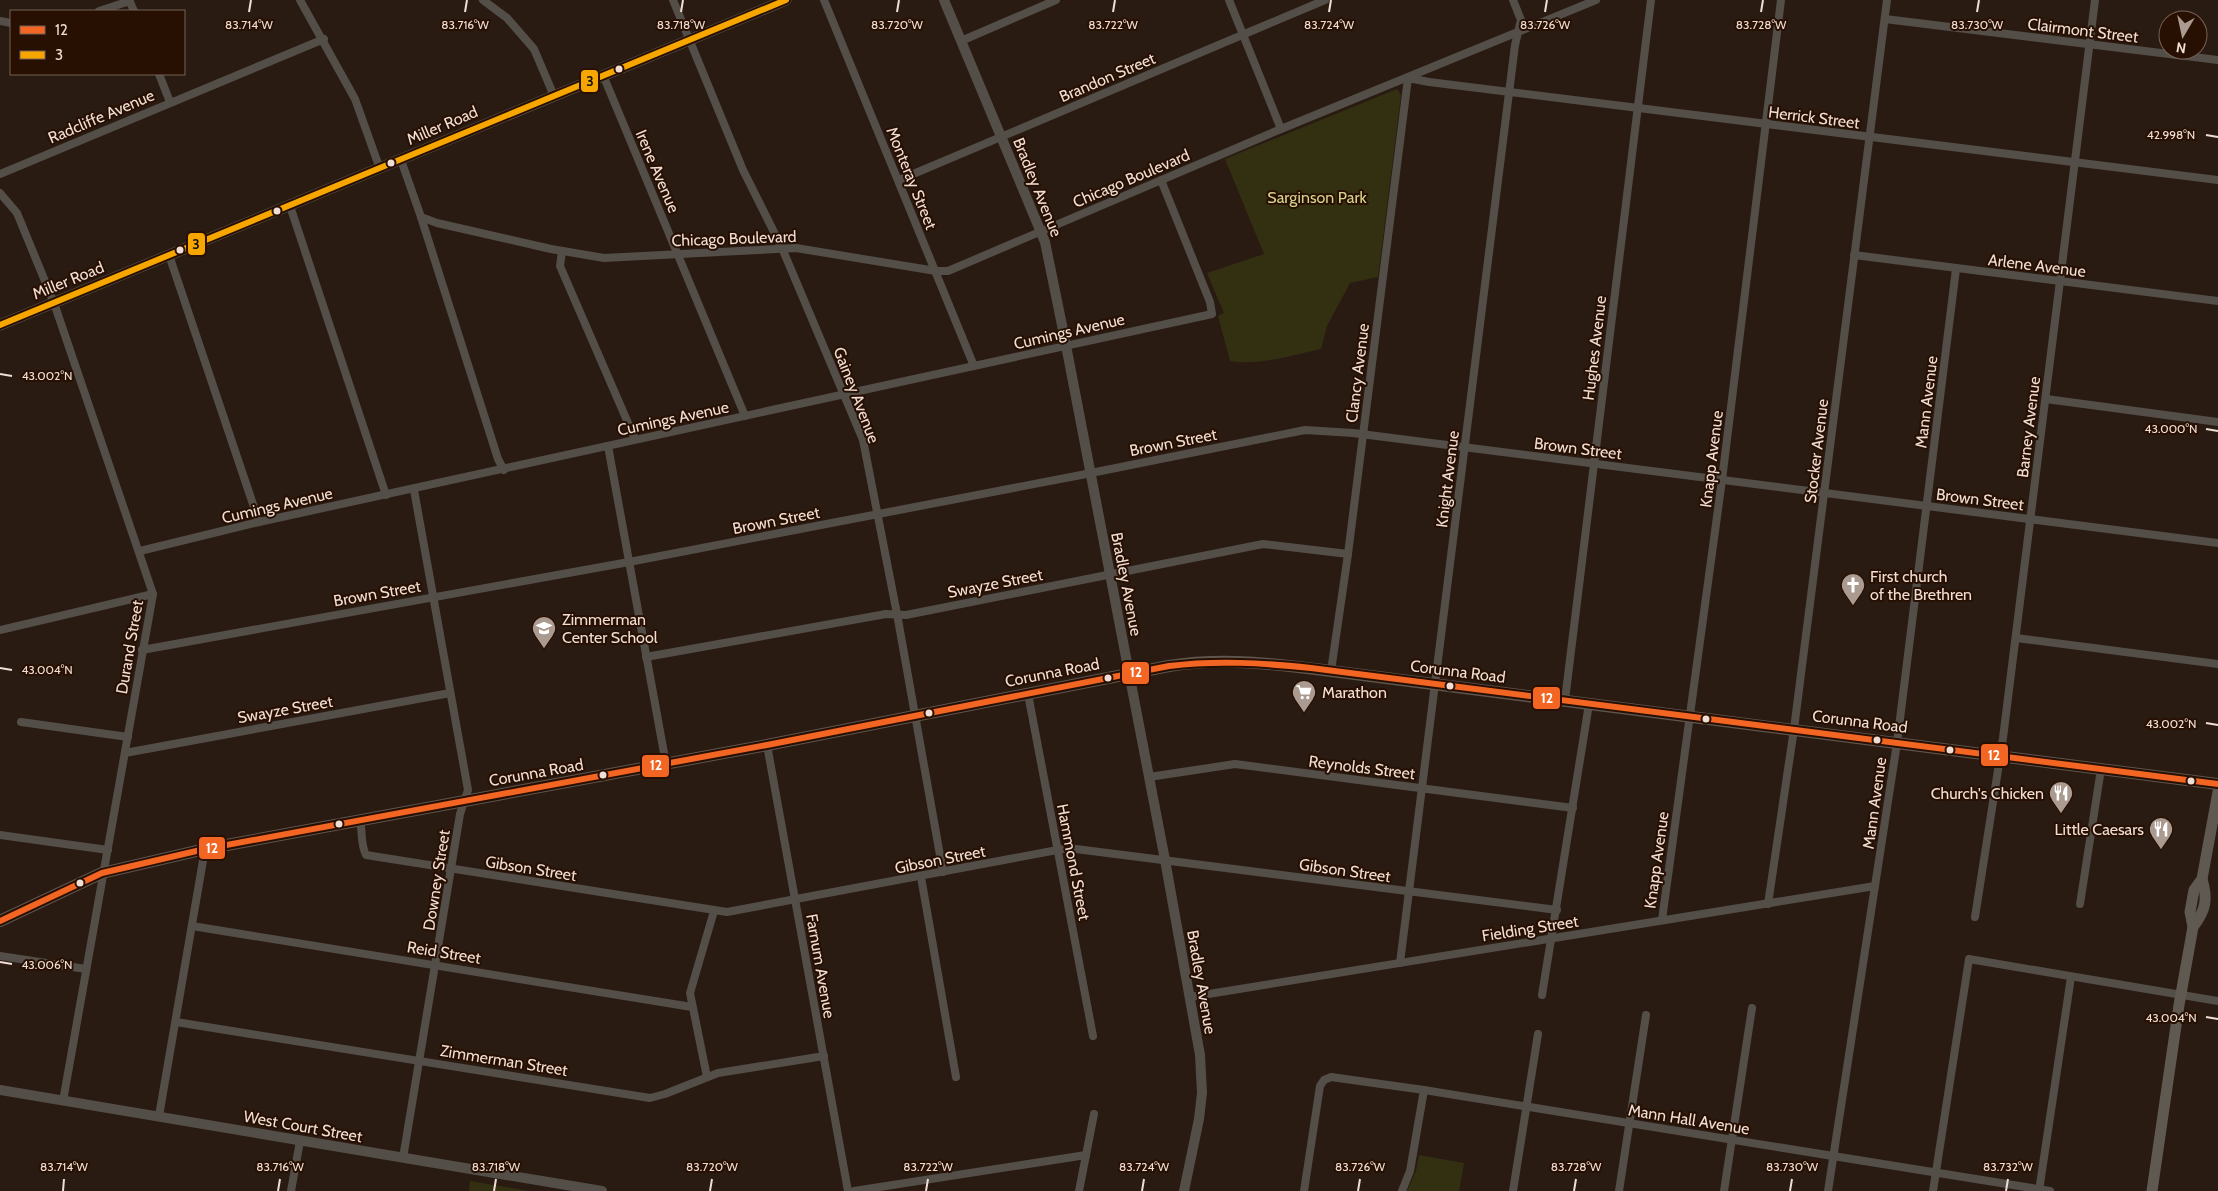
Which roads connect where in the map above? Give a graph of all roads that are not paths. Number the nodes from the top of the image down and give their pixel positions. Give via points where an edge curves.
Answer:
1 (130, 0) edge
2 (300, 0) edge
3 (482, 0) edge
4 (673, 0) edge
5 (786, 0) edge
6 (824, 0) edge
7 (944, 0) edge
8 (1056, 0) edge
9 (1229, 0) edge
10 (1326, 0) edge
11 (1513, 0) edge
12 (1596, 0) edge
13 (1651, 0) edge
14 (1781, 0) edge
15 (1887, 0) edge
16 (2095, 0) edge
17 (102, 10) edge
18 (1885, 19) junction
19 (1243, 34) junction
20 (1518, 34) junction
21 (324, 39) junction
22 (688, 39) junction
23 (961, 41) junction
24 (2089, 44) junction
25 (2218, 60) edge
26 (159, 75) edge
27 (603, 75) junction
28 (1408, 78) junction
29 (1509, 92) junction
30 (554, 96) junction
31 (170, 102) junction
32 (1638, 108) junction
33 (1766, 125) junction
34 (1281, 130) junction
35 (1002, 136) junction
36 (1869, 138) junction
37 (401, 160) junction
38 (2074, 162) junction
39 (380, 169) junction
40 (0, 174) edge
41 (899, 180) junction
42 (1161, 180) junction
43 (2218, 180) edge
44 (0, 192) edge
45 (290, 206) junction
46 (421, 217) junction
47 (1041, 231) junction
48 (782, 248) junction
49 (562, 251) junction
50 (678, 253) junction
51 (170, 255) junction
52 (1854, 255) junction
53 (1956, 269) junction
54 (936, 271) junction
55 (2060, 282) junction
56 (2218, 301) edge
57 (54, 303) junction
58 (0, 325) edge
59 (1066, 346) junction
60 (974, 366) junction
61 (843, 394) junction
62 (2046, 400) junction
63 (745, 416) junction
64 (2218, 422) edge
65 (1363, 435) junction
66 (635, 439) junction
67 (608, 446) junction
68 (1465, 448) junction
69 (1593, 464) junction
70 (504, 470) junction
71 (1091, 473) junction
72 (1722, 480) junction
73 (414, 490) junction
74 (1824, 494) junction
75 (386, 495) junction
76 (1927, 506) junction
77 (878, 514) junction
78 (2030, 519) junction
79 (259, 522) junction
80 (2218, 543) edge
81 (140, 551) junction
82 (1348, 554) junction
83 (629, 562) junction
84 (1110, 574) junction
85 (153, 594) junction
86 (434, 596) junction
87 (897, 614) junction
88 (0, 630) edge
89 (2016, 638) junction
90 (142, 650) junction
91 (646, 657) junction
92 (2218, 664) edge
93 (1331, 671) junction
94 (1129, 674) junction
95 (1436, 684) junction
96 (450, 693) junction
97 (1028, 694) junction
98 (1565, 700) junction
99 (1589, 704) junction
100 (914, 716) junction
101 (1690, 717) junction
102 (21, 722) dead end
103 (1794, 729) junction
104 (128, 737) junction
105 (1897, 743) junction
106 (767, 745) junction
107 (125, 753) junction
108 (2000, 757) junction
109 (666, 764) junction
110 (2101, 769) junction
111 (1149, 777) junction
112 (2218, 784) edge
113 (1423, 788) junction
114 (2218, 792) edge
115 (464, 801) junction
116 (1573, 808) junction
117 (360, 821) junction
118 (0, 835) edge
119 (205, 849) junction
120 (108, 850) junction
121 (1057, 851) junction
122 (1165, 860) junction
123 (452, 869) junction
124 (943, 872) junction
125 (102, 873) junction
126 (921, 877) junction
127 (1875, 886) junction
128 (1409, 892) junction
129 (795, 900) junction
130 (1768, 904) junction
131 (2080, 904) dead end
132 (1557, 910) junction
133 (714, 911) junction
134 (1975, 917) dead end
135 (1662, 920) junction
136 (0, 921) edge
137 (192, 926) junction
138 (1552, 938) junction
139 (0, 956) edge
140 (1400, 963) junction
141 (436, 965) junction
142 (86, 969) junction
143 (2071, 977) junction
144 (2181, 994) junction
145 (1542, 996) dead end
146 (1190, 997) junction
147 (2218, 1001) edge
148 (692, 1007) junction
149 (1752, 1008) dead end
150 (1646, 1015) dead end
151 (176, 1022) junction
152 (1538, 1034) dead end
153 (1093, 1036) dead end
154 (824, 1056) junction
155 (420, 1060) junction
156 (707, 1077) junction
157 (956, 1077) dead end
158 (0, 1090) edge
159 (1424, 1090) junction
160 (63, 1101) junction
161 (1526, 1108) junction
162 (1094, 1114) dead end
163 (159, 1116) junction
164 (1630, 1124) junction
165 (1732, 1140) junction
166 (300, 1141) junction
167 (1086, 1155) junction
168 (1834, 1156) junction
169 (402, 1158) junction
170 (1936, 1172) junction
171 (2039, 1190) edge
172 (291, 1191) edge
173 (602, 1191) edge
174 (848, 1191) edge
175 (854, 1191) edge
176 (1079, 1191) edge
177 (1184, 1191) edge
178 (1304, 1191) edge
179 (1402, 1191) edge
180 (1513, 1191) edge
181 (1619, 1191) edge
182 (1724, 1191) edge
183 (1828, 1191) edge
184 (1933, 1191) edge
185 (2050, 1191) edge
186 (2152, 1191) edge

1 - 17 street
2 - 21 street
3 - 30 street via 507,18 534,49
4 - 22 street, Gainey Avenue
5 - 22 main road, Miller Road
6 - 41 street, Monteray Street
7 - 23 street, Bradley Avenue
8 - 23 street
9 - 19 street
10 - 19 street, Brandon Street
11 - 20 street, Knight Avenue via 1521,20
12 - 20 street, Chicago Boulevard
13 - 32 street, Hughes Avenue
14 - 33 street, Knapp Avenue
15 - 18 street, Stocker Avenue
16 - 24 street, Barney Avenue
18 - 24 street, Clairmont Street
18 - 36 street, Stocker Avenue
19 - 34 street
19 - 35 street, Brandon Street
20 - 28 street, Chicago Boulevard
20 - 29 street, Knight Avenue
21 - 31 street, Radcliffe Avenue
21 - 39 street via 355,99
22 - 27 main road, Miller Road
22 - 48 street, Gainey Avenue via 744,170
23 - 35 street, Bradley Avenue
24 - 25 street, Clairmont Street
24 - 38 street, Barney Avenue
26 - 31 street
27 - 30 main road, Miller Road
27 - 50 street, Irene Avenue
28 - 29 street, Herrick Street
28 - 34 street, Chicago Boulevard
28 - 65 street, Clancy Avenue
29 - 32 street, Herrick Street
29 - 68 street, Knight Avenue
30 - 37 main road, Miller Road
31 - 40 street, Radcliffe Avenue
32 - 33 street, Herrick Street
32 - 69 street, Hughes Avenue
33 - 36 street, Herrick Street
33 - 72 street, Knapp Avenue
34 - 42 street, Chicago Boulevard
35 - 41 street, Brandon Street
35 - 47 street, Bradley Avenue
36 - 38 street, Herrick Street
36 - 52 street, Stocker Avenue
37 - 39 main road, Miller Road
37 - 46 street
38 - 43 street, Herrick Street
38 - 55 street, Barney Avenue
39 - 45 main road, Miller Road
41 - 54 street, Monteray Street
42 - 47 street, Chicago Boulevard
42 - 59 street, Cumings Avenue via 1212,314
44 - 57 street, Durand Street via 17,213
45 - 51 main road, Miller Road
45 - 75 street
46 - 49 street, Chicago Boulevard
46 - 70 street
47 - 54 street, Chicago Boulevard via 948,271
47 - 59 street, Bradley Avenue
48 - 50 street, Chicago Boulevard
48 - 54 street, Chicago Boulevard
48 - 61 street, Gainey Avenue
49 - 50 street, Chicago Boulevard via 604,258
49 - 66 street via 560,266
50 - 63 street, Irene Avenue
51 - 57 main road, Miller Road
51 - 79 street
52 - 53 street, Arlene Avenue
52 - 74 street, Stocker Avenue
53 - 55 street, Arlene Avenue
53 - 76 street, Mann Avenue
54 - 60 street, Monteray Street
55 - 56 street, Arlene Avenue
55 - 62 street, Barney Avenue
57 - 58 main road, Miller Road
57 - 81 street, Durand Street
59 - 60 street, Cumings Avenue
59 - 71 street, Bradley Avenue
60 - 61 street, Cumings Avenue
61 - 63 street, Cumings Avenue
61 - 77 street, Gainey Avenue via 863,440
62 - 64 street
62 - 78 street, Barney Avenue
63 - 66 street, Cumings Avenue
65 - 68 street, Brown Street
65 - 71 street, Brown Street via 1305,430
65 - 82 street, Clancy Avenue
66 - 67 street, Cumings Avenue
67 - 70 street, Cumings Avenue
67 - 83 street
68 - 69 street, Brown Street
68 - 95 street, Knight Avenue
69 - 72 street, Brown Street
69 - 98 street, Hughes Avenue
70 - 73 street, Cumings Avenue
71 - 77 street, Brown Street
71 - 84 street, Bradley Avenue
72 - 74 street, Brown Street
72 - 101 street, Knapp Avenue
73 - 75 street, Cumings Avenue
73 - 86 street, Downey Street
74 - 76 street, Brown Street
74 - 103 street, Stocker Avenue
75 - 79 street, Cumings Avenue
76 - 78 street, Brown Street
76 - 105 street, Mann Avenue
77 - 83 street, Brown Street
77 - 87 street, Gainey Avenue
78 - 80 street, Brown Street
78 - 89 street, Barney Avenue
79 - 81 street, Cumings Avenue
81 - 85 street, Durand Street
82 - 84 street, Swayze Street via 1263,544
82 - 93 street, Clancy Avenue
83 - 86 street, Brown Street
83 - 91 street
84 - 87 street, Swayze Street via 906,615
84 - 94 street, Bradley Avenue
85 - 88 street
85 - 90 street, Durand Street
86 - 90 street, Brown Street
86 - 96 street, Downey Street
87 - 91 street, Swayze Street
87 - 100 street, Gainey Avenue
89 - 92 street
89 - 108 street, Barney Avenue
90 - 104 street, Durand Street
91 - 109 street
93 - 94 main road, Corunna Road via 1231,660 1189,663
93 - 95 main road, Corunna Road
94 - 97 main road, Corunna Road
94 - 111 street, Bradley Avenue
95 - 98 main road, Corunna Road
95 - 113 street, Knight Avenue
96 - 107 street, Swayze Street
96 - 115 street, Downey Street via 468,790
97 - 100 main road, Corunna Road
97 - 121 street, Hammond Street
98 - 99 main road, Corunna Road
99 - 101 main road, Corunna Road
99 - 116 street
100 - 106 main road, Corunna Road
100 - 124 street, Gainey Avenue
101 - 103 main road, Corunna Road
101 - 135 street, Knapp Avenue
102 - 104 street
103 - 105 main road, Corunna Road
103 - 130 street, Stocker Avenue
104 - 107 street, Durand Street
105 - 108 main road, Corunna Road
105 - 127 street, Mann Avenue
106 - 109 main road, Corunna Road
106 - 129 street, Farnum Avenue
107 - 120 street, Durand Street
108 - 110 main road, Corunna Road
108 - 134 street, Barney Avenue
109 - 115 main road, Corunna Road
110 - 112 main road, Corunna Road
110 - 131 street
111 - 113 street, Reynolds Street via 1235,764
111 - 122 street, Bradley Avenue
113 - 116 street, Reynolds Street
113 - 128 street, Knight Avenue
114 - 144 main road via 2202,879 2194,890 2190,912 2193,927
115 - 117 main road, Corunna Road
115 - 123 street, Downey Street
116 - 132 street
117 - 119 main road, Corunna Road
117 - 123 street, Gibson Street via 361,845 366,855
118 - 120 street
119 - 125 main road, Corunna Road
119 - 137 street
120 - 125 street, Durand Street
121 - 122 street, Gibson Street via 1068,848
121 - 124 street, Gibson Street
121 - 153 street, Hammond Street
122 - 128 street, Gibson Street
122 - 146 street, Bradley Avenue
123 - 133 street, Gibson Street
123 - 141 street, Downey Street
124 - 126 street, Gibson Street
125 - 136 main road, Corunna Road
125 - 142 street, Durand Street
126 - 129 street, Gibson Street
126 - 157 street
127 - 130 street, Fielding Street
127 - 168 street, Mann Avenue
128 - 132 street, Gibson Street
128 - 140 street, Knight Avenue
129 - 133 street, Gibson Street via 727,912
129 - 154 street, Farnum Avenue
130 - 135 street, Fielding Street
132 - 138 street
133 - 148 street via 690,993
135 - 138 street, Fielding Street
137 - 141 street, Reid Street
137 - 151 street
138 - 140 street, Fielding Street
138 - 145 street
139 - 142 street
140 - 146 street, Fielding Street
141 - 148 street, Reid Street
141 - 155 street, Downey Street
142 - 160 street, Durand Street
143 - 144 street
143 - 170 street via 1969,959
143 - 171 street
144 - 147 street
144 - 186 main road
146 - 177 street, Bradley Avenue via 1200,1056 1202,1093
148 - 156 street
149 - 165 street
150 - 164 street
151 - 155 street, Zimmerman Street
151 - 163 street
152 - 161 street
154 - 156 street, Zimmerman Street
154 - 174 street, Farnum Avenue
155 - 156 street, Zimmerman Street via 650,1098
155 - 169 street, Downey Street
158 - 160 street, West Court Street
159 - 161 street, Mann Hall Avenue
159 - 178 street, Mann Hall Avenue via 1343,1078 1324,1080 1320,1086
159 - 179 street via 1410,1171
160 - 163 street, West Court Street
161 - 164 street, Mann Hall Avenue
161 - 180 street
162 - 167 street
163 - 166 street, West Court Street
164 - 165 street, Mann Hall Avenue
164 - 181 street
165 - 168 street, Mann Hall Avenue
165 - 182 street
166 - 169 street, West Court Street
166 - 172 street
167 - 175 street
167 - 176 street
168 - 170 street, Mann Hall Avenue
168 - 183 street, Mann Avenue
169 - 173 street, West Court Street
170 - 171 street, Mann Hall Avenue
170 - 184 street
171 - 185 street, Mann Hall Avenue

